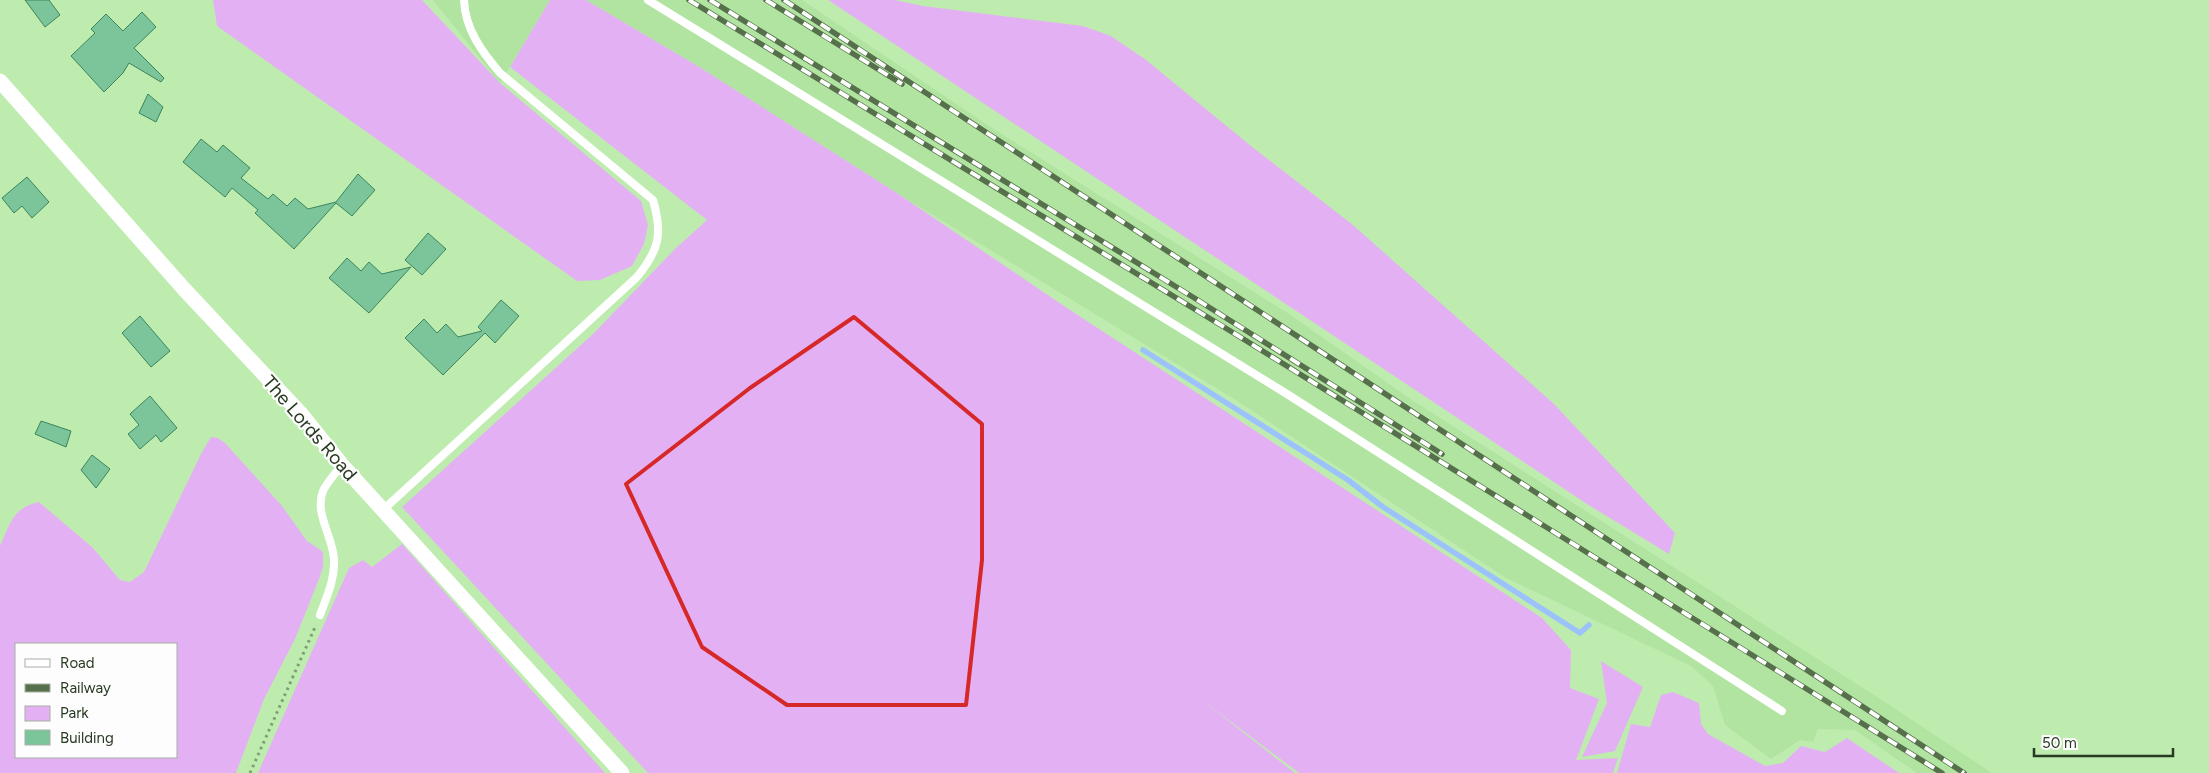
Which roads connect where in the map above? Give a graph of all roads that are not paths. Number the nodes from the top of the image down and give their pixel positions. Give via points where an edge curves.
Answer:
1 (464, 0) edge
2 (648, 0) edge
3 (0, 81) edge
4 (342, 465) junction
5 (384, 509) junction
6 (320, 615) road end
7 (1782, 711) dead end
8 (622, 773) edge

1 - 5 lane via 471,30 482,51 500,73 653,200 659,219 658,237 652,258 636,277
2 - 7 lane via 1288,394
3 - 4 street, The Lords Road via 184,289 302,415
4 - 5 street, The Lords Road
4 - 6 lane via 323,490 320,502 334,559 334,581
5 - 8 street, The Lords Road

